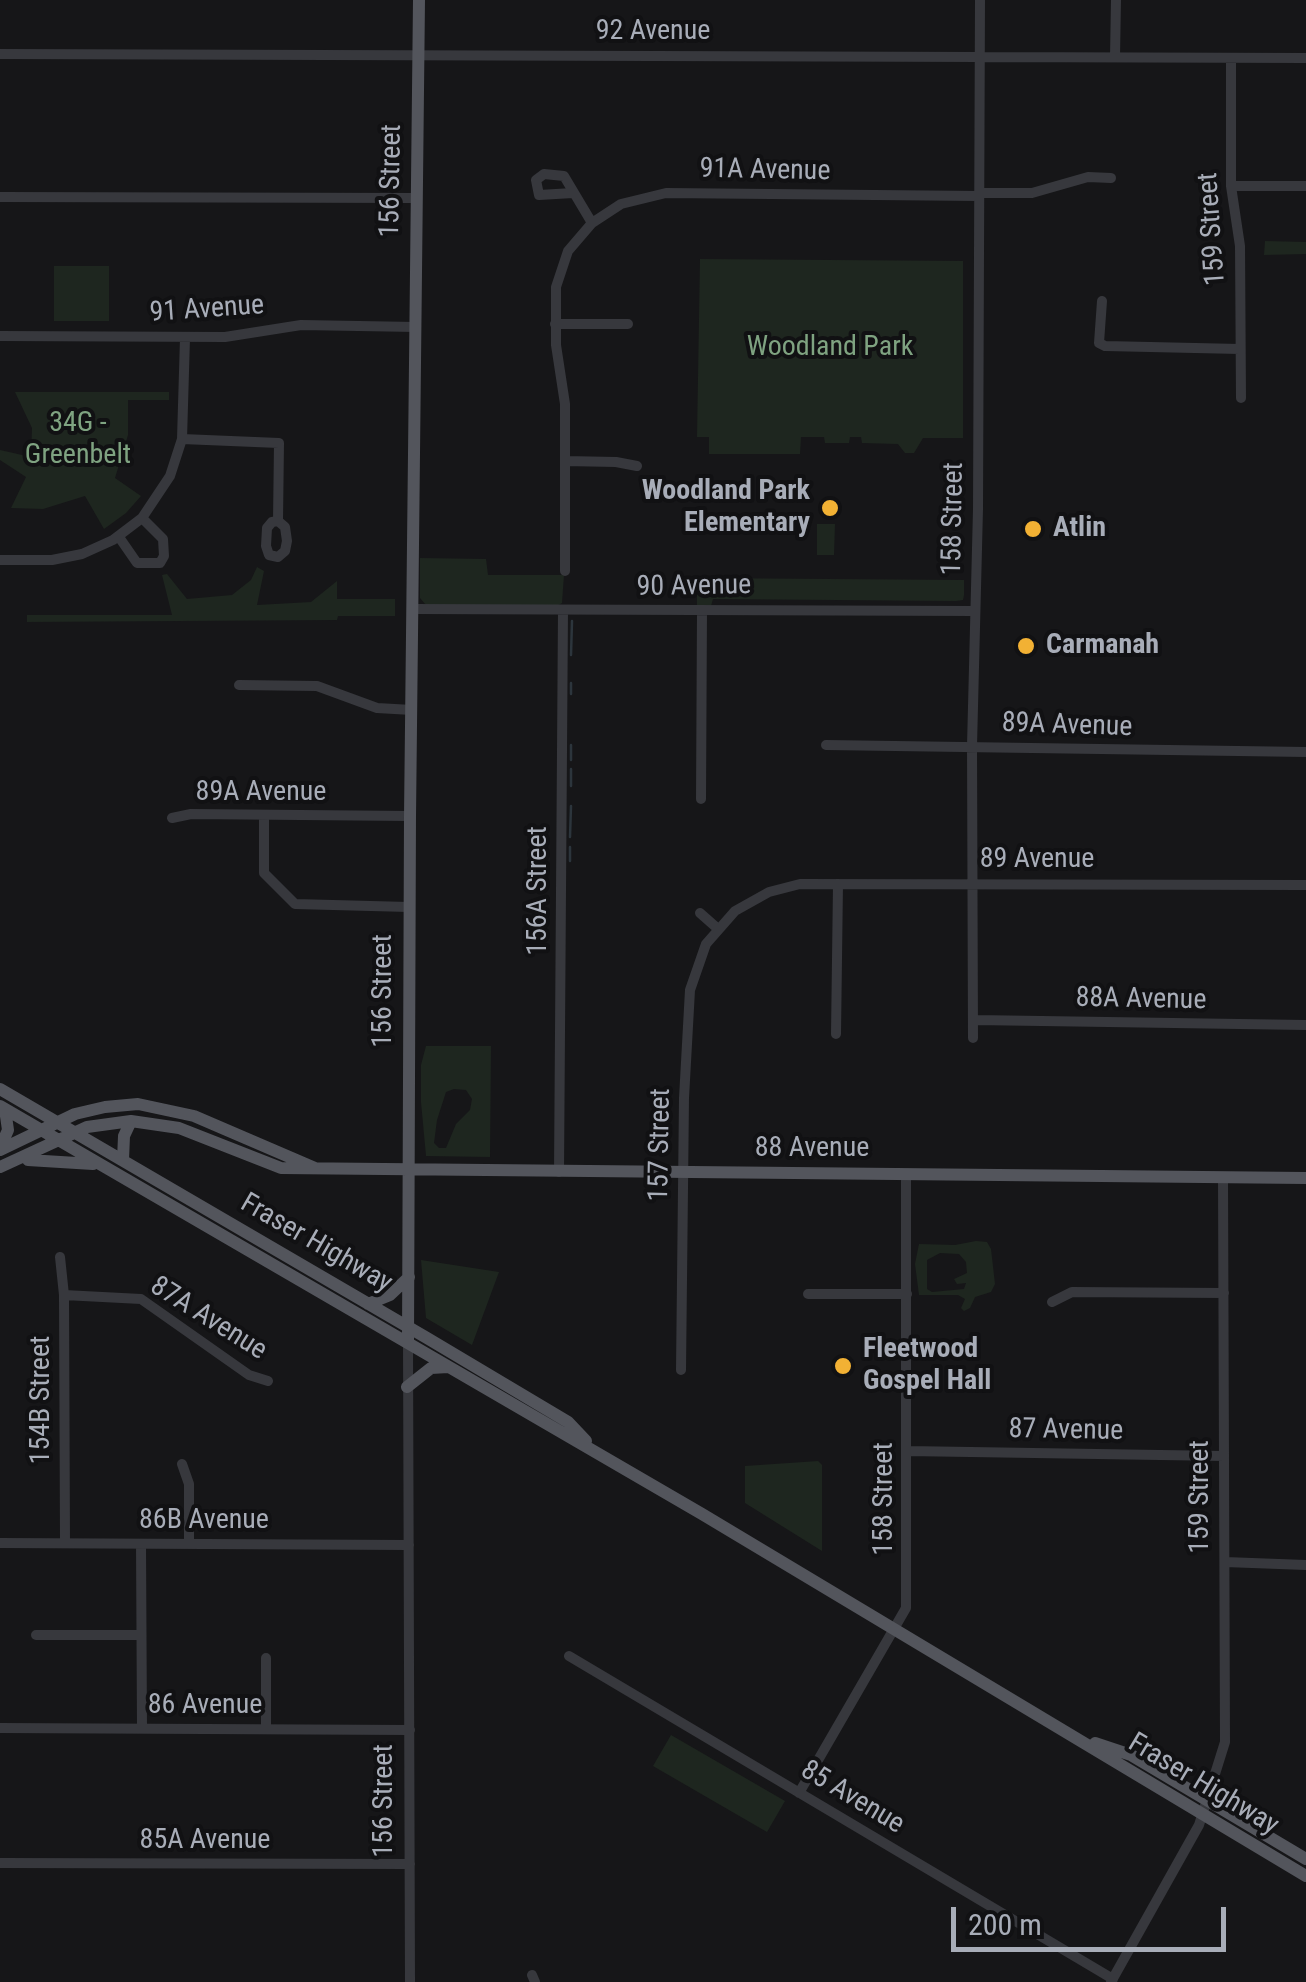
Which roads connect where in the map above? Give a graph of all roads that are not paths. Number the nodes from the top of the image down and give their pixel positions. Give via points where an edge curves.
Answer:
1 (419, 0) edge
2 (980, 0) edge
3 (1116, 0) edge
4 (0, 54) edge
5 (419, 54) junction
6 (980, 56) junction
7 (1115, 57) junction
8 (1231, 58) junction
9 (1306, 58) edge
10 (1111, 178) dead end
11 (1231, 186) junction
12 (1306, 186) edge
13 (573, 194) dead end
14 (980, 195) junction
15 (0, 196) edge
16 (417, 198) junction
17 (592, 223) junction
18 (1102, 302) dead end
19 (556, 324) junction
20 (628, 324) dead end
21 (416, 327) junction
22 (0, 336) edge
23 (185, 338) junction
24 (1240, 350) junction
25 (1241, 398) dead end
26 (182, 439) junction
27 (566, 461) junction
28 (637, 466) dead end
29 (142, 518) junction
30 (278, 521) dead end
31 (118, 536) junction
32 (0, 560) edge
33 (565, 570) dead end
34 (413, 609) junction
35 (563, 610) junction
36 (702, 612) junction
37 (975, 612) junction
38 (239, 685) dead end
39 (412, 710) junction
40 (826, 744) dead end
41 (972, 746) junction
42 (1306, 752) edge
43 (701, 800) dead end
44 (264, 815) junction
45 (410, 816) junction
46 (172, 818) dead end
47 (974, 882) junction
48 (838, 884) junction
49 (1306, 885) edge
50 (769, 892) joint
51 (409, 907) junction
52 (700, 913) dead end
53 (718, 928) junction
54 (975, 1020) junction
55 (1306, 1026) edge
56 (836, 1034) dead end
57 (974, 1038) dead end
58 (0, 1090) edge
59 (2, 1107) edge
60 (132, 1120) junction
61 (58, 1122) junction
62 (42, 1131) junction
63 (74, 1132) junction
64 (58, 1140) junction
65 (0, 1149) edge
66 (20, 1160) junction
67 (124, 1160) junction
68 (100, 1165) junction
69 (0, 1168) edge
70 (317, 1169) junction
71 (408, 1172) junction
72 (559, 1172) junction
73 (683, 1173) junction
74 (906, 1175) junction
75 (1223, 1178) junction
76 (1306, 1178) edge
77 (60, 1257) dead end
78 (409, 1277) junction
79 (1224, 1293) junction
80 (808, 1294) dead end
81 (907, 1294) junction
82 (64, 1296) junction
83 (1052, 1302) dead end
84 (368, 1304) junction
85 (408, 1335) junction
86 (454, 1370) junction
87 (681, 1370) dead end
88 (268, 1381) dead end
89 (407, 1387) junction
90 (907, 1452) junction
91 (598, 1454) junction
92 (1224, 1456) junction
93 (182, 1464) dead end
94 (0, 1542) edge
95 (64, 1542) junction
96 (190, 1542) junction
97 (141, 1544) junction
98 (408, 1545) junction
99 (1225, 1562) junction
100 (1306, 1565) edge
101 (894, 1630) junction
102 (36, 1635) dead end
103 (141, 1635) junction
104 (569, 1656) dead end
105 (266, 1658) dead end
106 (0, 1728) edge
107 (142, 1728) junction
108 (266, 1729) junction
109 (410, 1730) junction
110 (799, 1793) junction
111 (1206, 1808) junction
112 (1306, 1859) edge
113 (0, 1863) edge
114 (410, 1864) junction
115 (1306, 1876) edge
116 (1112, 1981) edge
117 (410, 1982) edge

1 - 5 main road, 156 Street
2 - 6 street, 158 Street
3 - 7 street
4 - 5 street, 92 Avenue
5 - 6 street, 92 Avenue
5 - 16 main road, 156 Street
6 - 7 street, 92 Avenue
6 - 14 street, 158 Street
7 - 8 street, 92 Avenue
8 - 9 street, 92 Avenue
8 - 11 street, 159 Street
10 - 14 street, 91A Avenue
11 - 12 street
11 - 24 street, 159 Street via 1240,246
13 - 17 street
14 - 17 street, 91A Avenue via 666,193 621,204
14 - 37 street, 158 Street
15 - 16 street
16 - 21 main road, 156 Street
17 - 19 street via 560,267
18 - 24 street via 1099,343 1105,346
19 - 20 street
19 - 27 street
21 - 23 street, 91 Avenue via 302,326
21 - 34 main road, 156 Street
22 - 23 street, 91 Avenue
23 - 26 street
24 - 25 street, 159 Street
26 - 29 street via 170,476
26 - 30 street via 279,444
27 - 28 street
27 - 33 street
29 - 31 street
29 - 31 street via 163,539 160,563 136,563
31 - 32 street via 62,559
34 - 35 street, 90 Avenue
34 - 39 main road, 156 Street
35 - 36 street, 90 Avenue
35 - 72 street, 156A Street
36 - 37 street, 90 Avenue
36 - 43 street
37 - 41 street, 158 Street
38 - 39 street via 317,686 377,708
39 - 45 main road, 156 Street
40 - 41 street, 89A Avenue
41 - 42 street, 89A Avenue
41 - 47 street, 158 Street
44 - 45 street, 89A Avenue
44 - 46 street, 89A Avenue
44 - 51 street via 264,873 294,904
45 - 51 main road, 156 Street
47 - 48 street, 89 Avenue
47 - 49 street, 89 Avenue
47 - 54 street, 158 Street
48 - 50 street, 89 Avenue
48 - 56 street
50 - 53 street, 157 Street
51 - 71 main road, 156 Street
52 - 53 street
53 - 73 street, 157 Street via 697,962 690,990
54 - 55 street, 88A Avenue
54 - 57 street, 158 Street
58 - 61 main road, Fraser Highway
59 - 62 main road, Fraser Highway
59 - 65 main road via 8,1130
60 - 63 main road, 88 Avenue
60 - 67 main road
60 - 70 main road, 88 Avenue via 179,1128 281,1168
61 - 62 main road, 88 Avenue
61 - 63 main road, Fraser Highway
61 - 70 main road, 88 Avenue via 105,1107 166,1108
62 - 64 main road, Fraser Highway
62 - 65 main road, 88 Avenue
63 - 64 main road, 88 Avenue
63 - 67 main road, Fraser Highway
64 - 66 main road, 88 Avenue
64 - 68 main road, Fraser Highway
66 - 68 main road
66 - 69 main road, 88 Avenue
67 - 84 main road, Fraser Highway
68 - 85 main road, Fraser Highway
70 - 71 main road, 88 Avenue
71 - 72 main road, 88 Avenue
71 - 78 main road, 156 Street
72 - 73 main road, 88 Avenue
73 - 74 main road, 88 Avenue
73 - 87 street, 157 Street
74 - 75 main road, 88 Avenue
74 - 81 street, 158 Street
75 - 76 main road, 88 Avenue
75 - 79 street, 159 Street
77 - 82 street, 154B Street
78 - 84 main road
78 - 85 main road, 156 Street
79 - 83 street via 1072,1292
79 - 92 street, 159 Street
80 - 81 street
81 - 90 street, 158 Street
82 - 88 street, 87A Avenue via 141,1298 249,1375
82 - 95 street, 154B Street
84 - 85 main road, Fraser Highway
85 - 86 main road, Fraser Highway
85 - 89 street, 156 Street
85 - 91 main road, Fraser Highway via 568,1422
86 - 89 main road via 431,1368
86 - 91 main road, Fraser Highway
89 - 98 street, 156 Street
90 - 92 street, 87 Avenue
90 - 101 street, 158 Street via 907,1600
91 - 101 main road, Fraser Highway
92 - 99 street, 159 Street
93 - 96 street
94 - 95 street, 86B Avenue
95 - 97 street, 86B Avenue
96 - 97 street, 86B Avenue
96 - 98 street, 86B Avenue
97 - 103 street
98 - 109 street, 156 Street
99 - 100 street
99 - 111 street, 159 Street via 1224,1742
101 - 110 street, 158 Street
101 - 111 main road, Fraser Highway
102 - 103 street
103 - 107 street
104 - 110 street, 85 Avenue
105 - 108 street
106 - 107 street, 86 Avenue
107 - 108 street, 86 Avenue
108 - 109 street, 86 Avenue
109 - 114 street, 156 Street
110 - 116 street, 85 Avenue
111 - 112 main road, Fraser Highway
111 - 115 main road, Fraser Highway
111 - 116 street, 159 Street
113 - 114 street, 85A Avenue
114 - 117 street, 156 Street

